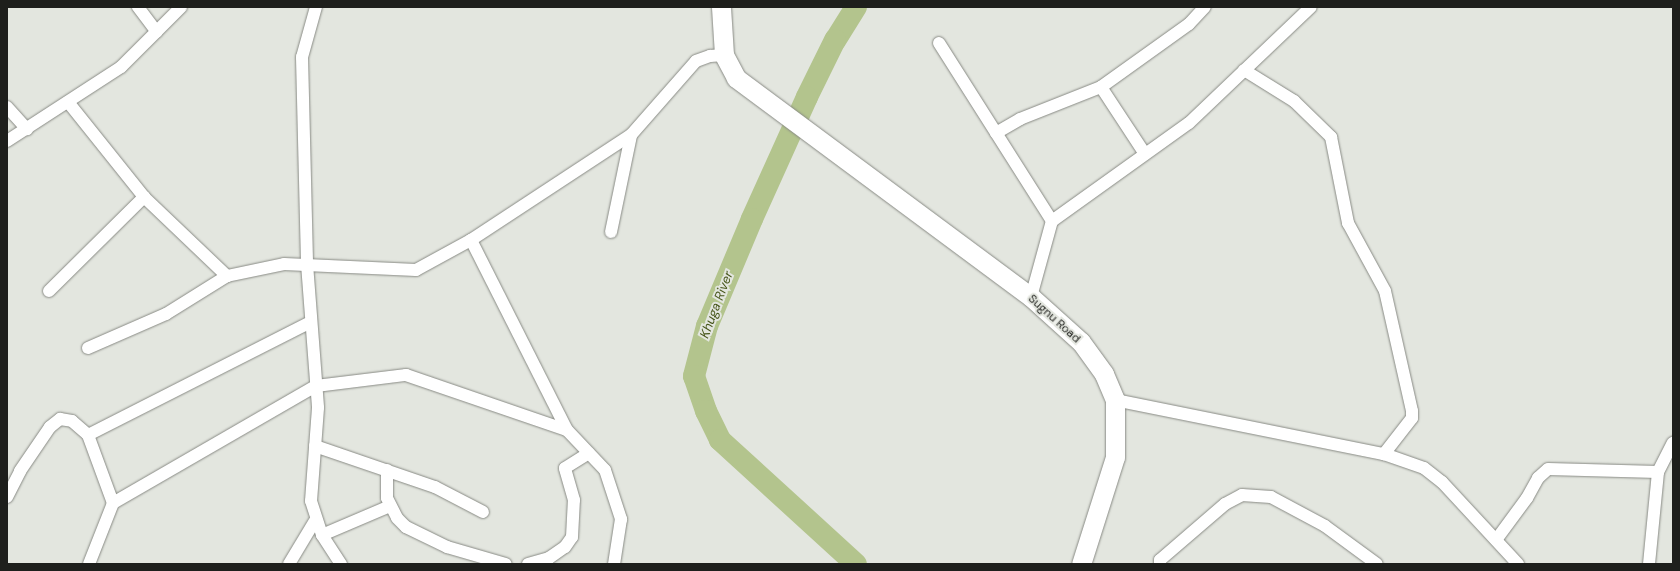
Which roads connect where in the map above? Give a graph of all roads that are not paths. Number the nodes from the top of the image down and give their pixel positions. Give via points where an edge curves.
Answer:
1 (138, 7) edge
2 (181, 7) edge
3 (316, 7) edge
4 (721, 7) edge
5 (1205, 7) edge
6 (1311, 7) edge
7 (156, 32) junction
8 (939, 43) dead end
9 (724, 55) junction
10 (1244, 70) junction
11 (1101, 87) junction
12 (68, 102) junction
13 (7, 107) edge
14 (27, 129) junction
15 (996, 133) junction
16 (631, 135) junction
17 (7, 141) edge
18 (1145, 154) junction
19 (144, 197) junction
20 (1052, 221) junction
21 (611, 232) dead end
22 (471, 240) junction
23 (307, 264) junction
24 (227, 276) junction
25 (49, 291) dead end
26 (1031, 297) junction
27 (311, 322) junction
28 (88, 348) dead end
29 (316, 386) junction
30 (1116, 400) junction
31 (567, 430) junction
32 (88, 435) junction
33 (1673, 443) edge
34 (315, 446) junction
35 (589, 453) junction
36 (1384, 454) junction
37 (387, 470) junction
38 (1658, 472) junction
39 (7, 497) edge
40 (113, 503) junction
41 (390, 506) junction
42 (483, 512) dead end
43 (316, 519) junction
44 (322, 535) junction
45 (1496, 540) junction
46 (89, 564) edge
47 (290, 564) edge
48 (341, 564) edge
49 (506, 564) edge
50 (528, 564) edge
51 (614, 564) edge
52 (1081, 564) edge
53 (1160, 564) edge
54 (1377, 564) edge
55 (1518, 564) edge
56 (1649, 564) edge

1 - 7 street
2 - 7 street
3 - 23 street via 302,57
4 - 9 main road
5 - 11 street via 1189,24
6 - 10 street
7 - 12 street via 121,67
8 - 15 street
9 - 16 street via 696,61
9 - 26 main road, Sugnu Road via 736,78 757,96 839,153
10 - 18 street via 1189,123
10 - 36 street via 1294,101 1331,137 1348,222 1384,290 1412,411 1412,418
11 - 15 street via 1020,119
11 - 18 street
12 - 14 street
12 - 19 street
13 - 14 street
14 - 17 street
15 - 20 street
16 - 21 street
16 - 22 street
18 - 20 street
19 - 24 street
19 - 25 street
20 - 26 street
22 - 23 street via 416,270
22 - 31 street
23 - 24 street via 284,264
23 - 27 street
24 - 28 street via 166,314
26 - 30 main road, Sugnu Road via 1081,342 1104,374
27 - 29 street
27 - 32 street
29 - 31 street via 406,375
29 - 34 street via 318,408
29 - 40 street
30 - 36 street
30 - 52 main road, Sugnu Road via 1114,457
31 - 35 street
32 - 39 street via 72,422 60,419 50,427 20,471
32 - 40 street
33 - 38 street
34 - 37 street
34 - 43 street via 311,501
35 - 50 street via 565,468 574,500 572,537 565,547 548,558
35 - 51 street via 605,470 622,519
36 - 45 street via 1424,468 1442,482
37 - 41 street via 385,488
37 - 42 street via 435,487
38 - 45 street via 1548,470 1538,478 1527,498
38 - 56 street
40 - 46 street
41 - 44 street
41 - 49 street via 406,527 447,547
43 - 44 street
43 - 47 street
44 - 48 street
45 - 55 street
53 - 54 street via 1160,560 1225,504 1242,495 1271,497 1325,526

